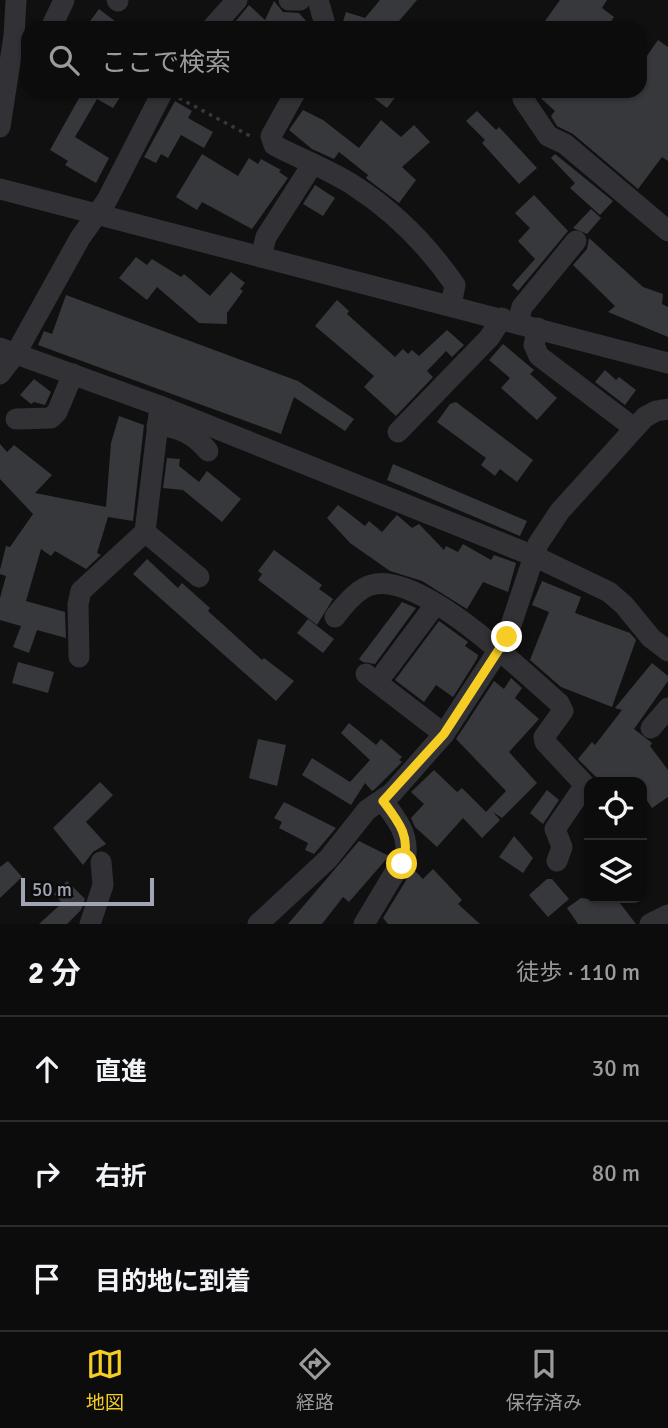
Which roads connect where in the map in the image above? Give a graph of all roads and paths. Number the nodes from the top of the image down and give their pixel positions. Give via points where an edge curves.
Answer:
1 (16, 0) edge
2 (64, 0) edge
3 (237, 0) edge
4 (289, 0) edge
5 (300, 0) edge
6 (318, 0) edge
7 (54, 21) edge
8 (218, 21) edge
9 (324, 21) edge
10 (21, 38) edge
11 (163, 98) edge
12 (177, 98) edge
13 (292, 98) edge
14 (523, 99) dead end
15 (0, 127) edge
16 (271, 141) junction
17 (312, 165) junction
18 (0, 189) edge
19 (98, 215) junction
20 (668, 231) edge
21 (576, 241) dead end
22 (261, 257) junction
23 (451, 305) junction
24 (519, 323) junction
25 (8, 351) edge
26 (668, 363) edge
27 (0, 374) edge
28 (73, 374) junction
29 (668, 410) edge
30 (158, 416) junction
31 (16, 419) dead end
32 (634, 428) junction
33 (398, 432) dead end
34 (208, 450) dead end
35 (145, 532) junction
36 (534, 556) junction
37 (199, 577) dead end
38 (435, 605) junction
39 (335, 617) dead end
40 (500, 649) junction
41 (668, 651) edge
42 (79, 657) dead end
43 (668, 708) edge
44 (651, 728) dead end
45 (444, 734) junction
46 (383, 801) junction
47 (101, 862) dead end
48 (556, 862) dead end
49 (90, 924) edge
50 (258, 924) edge
51 (364, 924) edge

1 - 10 street
2 - 7 street
3 - 8 street
4 - 5 street
6 - 9 street
10 - 15 street
11 - 19 street
12 - 16 path via 240,133
13 - 16 street
14 - 20 street via 548,136 565,144
16 - 17 street
17 - 22 street via 266,237
17 - 23 street via 355,186 411,230 455,285
18 - 19 street
19 - 22 street
19 - 25 street
21 - 24 street via 522,307
22 - 23 street
23 - 24 street
24 - 26 street
24 - 32 street via 539,356
24 - 33 street via 489,338
25 - 27 street
25 - 28 street
28 - 30 street
28 - 31 street via 51,418
29 - 32 street via 656,411
30 - 34 street
30 - 35 street
30 - 36 street
32 - 36 street via 560,511
35 - 37 street
35 - 42 street via 81,591
36 - 40 street
36 - 41 street via 608,592
38 - 39 street via 396,585 371,585
38 - 40 street
38 - 45 street via 375,673
40 - 45 street
40 - 48 street via 559,703 563,710 545,742 585,785 555,829 562,847
43 - 44 street
45 - 46 street
46 - 50 street via 367,810 328,859
46 - 51 street via 402,828 406,854
47 - 49 street via 103,885

